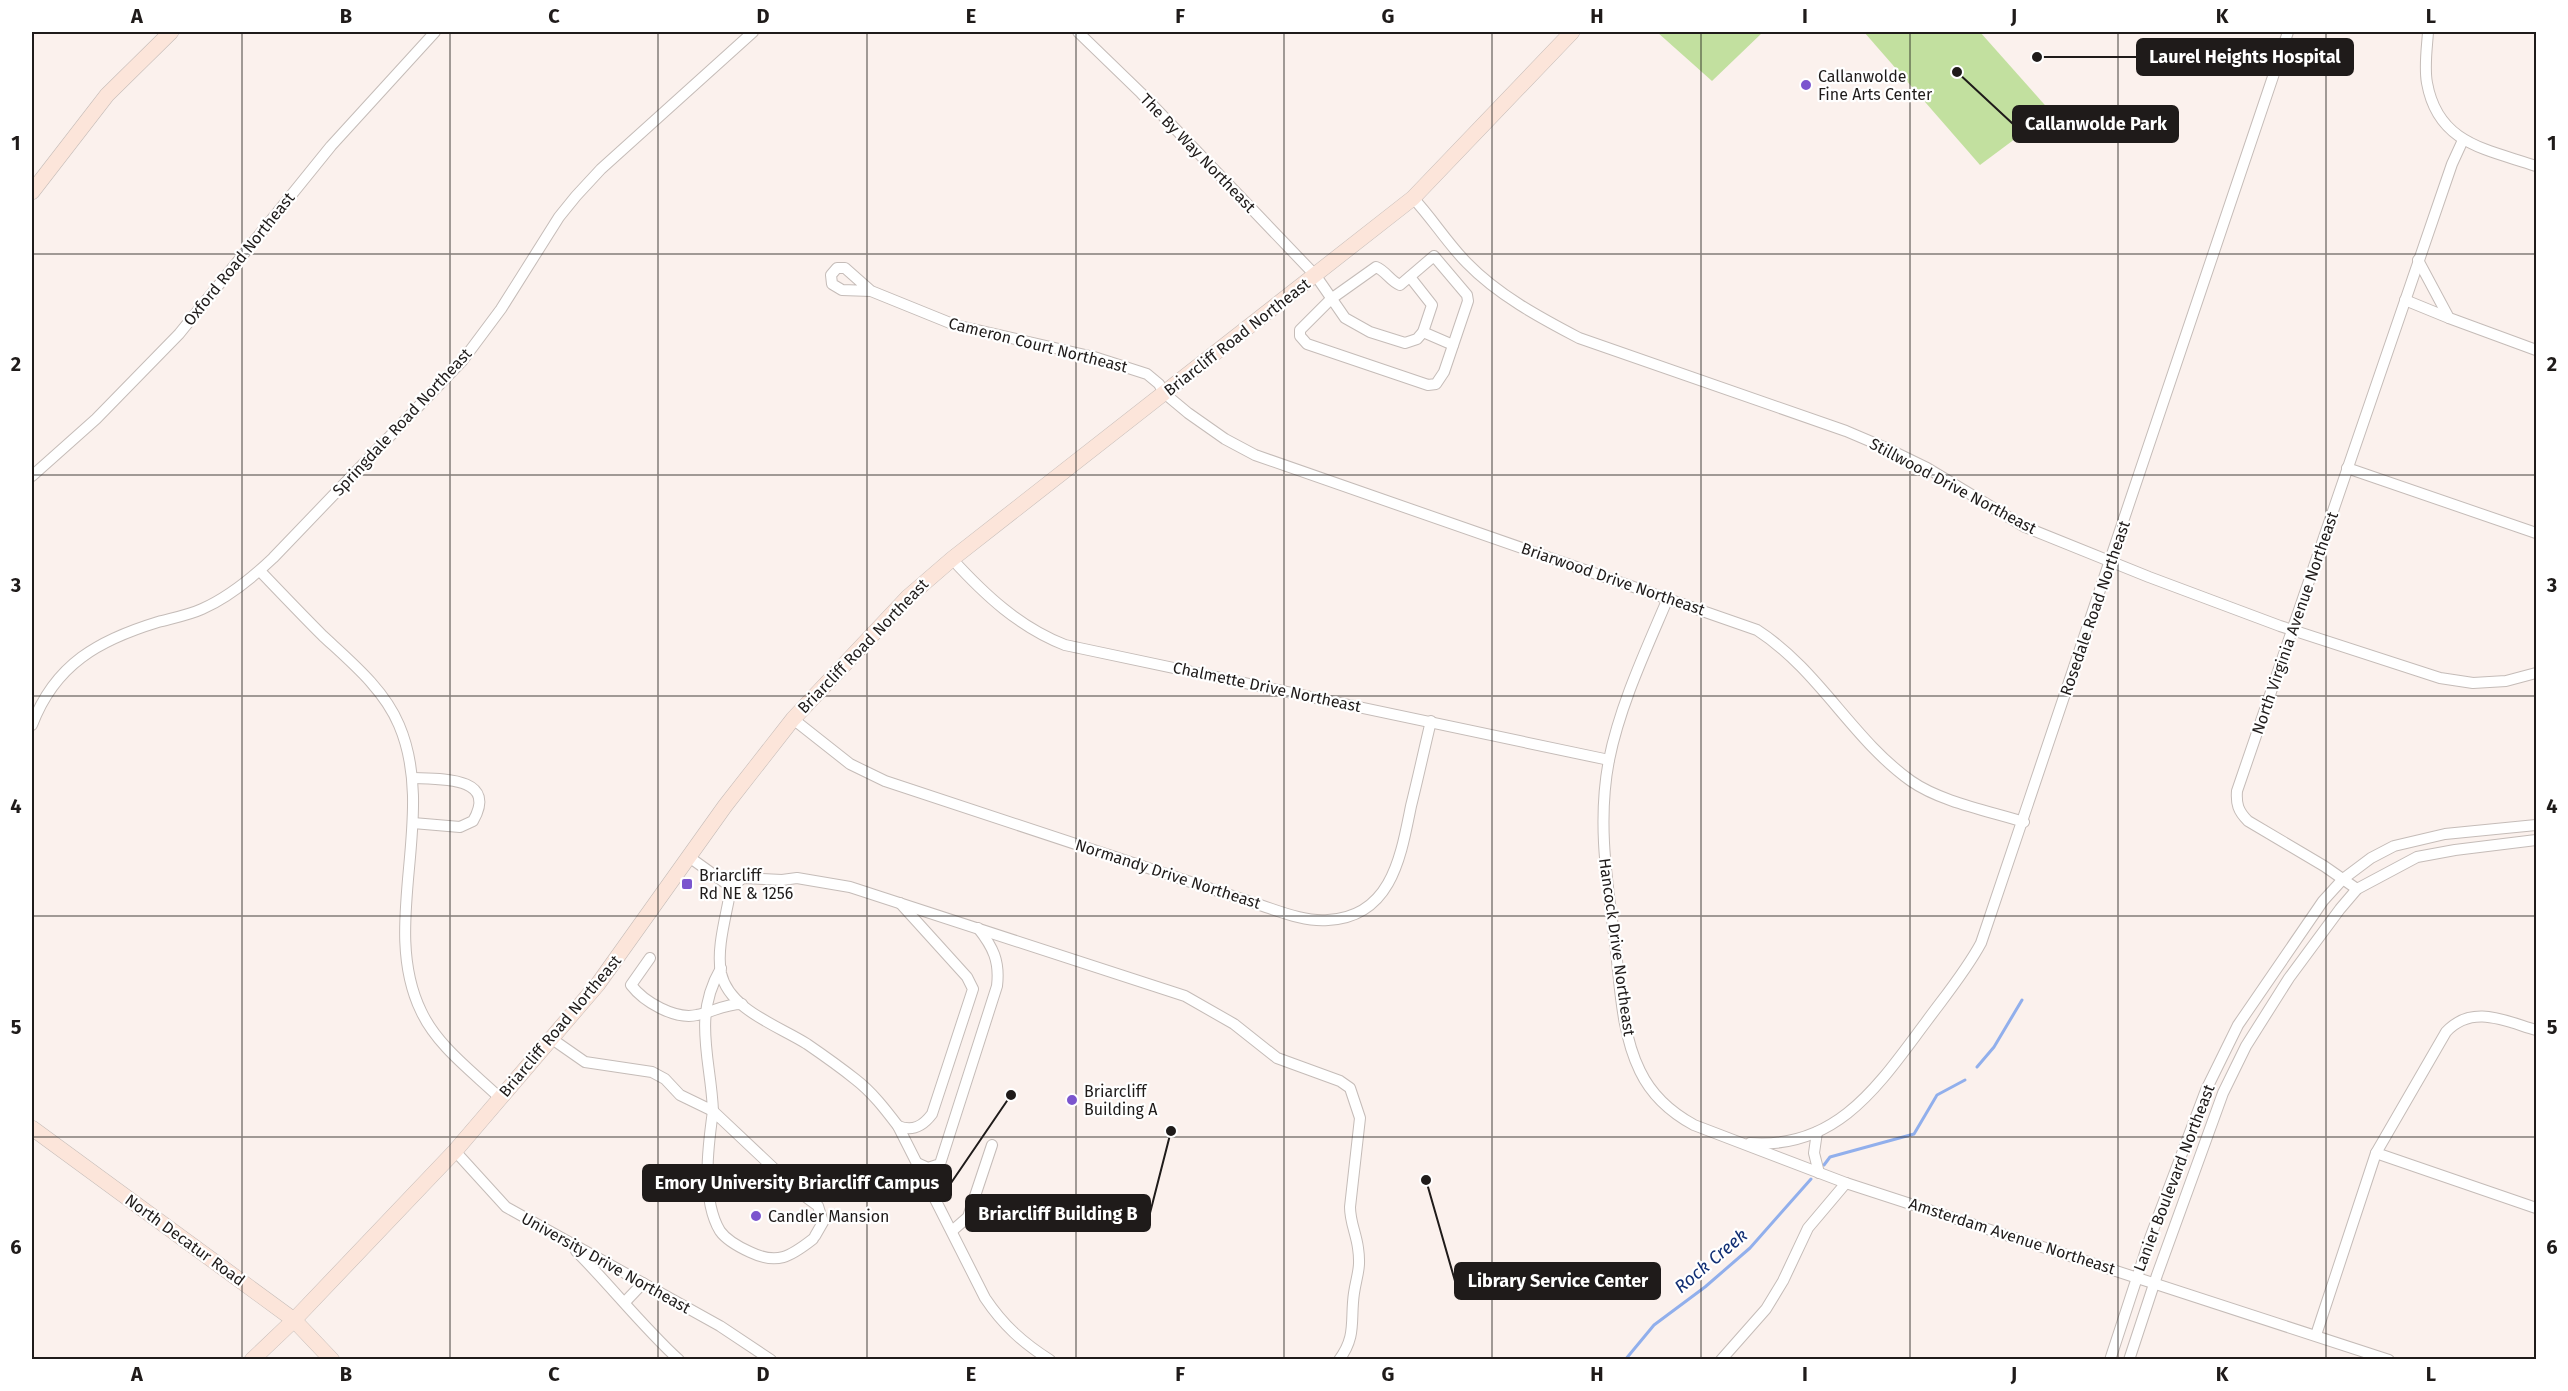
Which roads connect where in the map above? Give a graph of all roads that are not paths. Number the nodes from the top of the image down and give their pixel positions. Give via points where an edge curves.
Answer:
1 (171, 32) edge
2 (435, 32) edge
3 (753, 32) edge
4 (1078, 32) edge
5 (1572, 32) edge
6 (2288, 32) edge
7 (2428, 32) edge
8 (2463, 140) junction
9 (2536, 166) edge
10 (32, 192) edge
11 (1413, 198) junction
12 (2418, 260) junction
13 (1466, 262) junction
14 (1316, 276) junction
15 (1410, 277) junction
16 (1452, 277) junction
17 (871, 291) dead end
18 (1331, 299) junction
19 (2405, 300) junction
20 (2449, 318) junction
21 (1423, 332) junction
22 (1453, 345) junction
23 (2536, 350) edge
24 (1164, 393) junction
25 (2347, 468) junction
26 (32, 476) edge
27 (2536, 533) edge
28 (952, 559) junction
29 (2111, 560) junction
30 (260, 571) junction
31 (1668, 598) junction
32 (2292, 630) junction
33 (2536, 674) edge
34 (793, 719) junction
35 (1431, 721) junction
36 (32, 725) edge
37 (1609, 760) junction
38 (413, 778) junction
39 (2024, 822) junction
40 (413, 823) junction
41 (2536, 825) edge
42 (2536, 840) edge
43 (689, 857) junction
44 (2343, 879) junction
45 (731, 887) junction
46 (2357, 889) junction
47 (900, 903) junction
48 (977, 927) junction
49 (650, 958) dead end
50 (721, 968) junction
51 (742, 1004) junction
52 (705, 1013) junction
53 (2236, 1028) junction
54 (2536, 1030) edge
55 (2252, 1037) junction
56 (552, 1039) junction
57 (500, 1098) junction
58 (713, 1111) junction
59 (898, 1126) junction
60 (32, 1128) edge
61 (1817, 1132) junction
62 (1738, 1142) junction
63 (992, 1145) dead end
64 (455, 1151) junction
65 (2376, 1153) junction
66 (917, 1163) junction
67 (940, 1164) junction
68 (1819, 1173) junction
69 (783, 1177) dead end
70 (1846, 1183) junction
71 (792, 1187) dead end
72 (935, 1198) junction
73 (2536, 1208) edge
74 (952, 1231) junction
75 (568, 1243) junction
76 (2137, 1277) junction
77 (643, 1283) junction
78 (2155, 1283) junction
79 (625, 1302) junction
80 (294, 1320) junction
81 (2316, 1335) junction
82 (252, 1359) edge
83 (332, 1359) edge
84 (679, 1359) edge
85 (771, 1359) edge
86 (1050, 1359) edge
87 (1339, 1359) edge
88 (1721, 1359) edge
89 (2110, 1359) edge
90 (2129, 1359) edge
91 (2389, 1359) edge

1 - 10 main road via 107,95
2 - 26 street, Oxford Road Northeast via 331,146 179,334 110,405
3 - 30 street, Springdale Road Northeast via 600,169 559,217 501,309 463,360
4 - 14 street, The By Way Northeast
5 - 11 main road, Briarcliff Road Northeast
6 - 29 street, Rosedale Road Northeast
7 - 8 street via 2427,83 2432,103 2449,130
8 - 9 street
8 - 12 street, North Virginia Avenue Northeast
11 - 13 street, Stillwood Drive Northeast
11 - 14 main road, Briarcliff Road Northeast
12 - 19 street, North Virginia Avenue Northeast
12 - 20 street
13 - 16 street
13 - 29 street, Stillwood Drive Northeast via 1505,295 1579,338 1874,442 1927,468 2018,523
14 - 18 street, The By Way Northeast
14 - 24 main road, Briarcliff Road Northeast
15 - 16 street via 1434,256
15 - 18 street via 1400,285 1376,267
15 - 21 street via 1432,305
16 - 22 street via 1468,301
17 - 24 street, Cameron Court Northeast via 955,325 1094,357 1147,374
18 - 21 street, The By Way Northeast via 1345,318 1370,332 1405,343
18 - 22 street via 1300,330 1307,344 1428,385 1441,380
19 - 20 street
19 - 25 street, North Virginia Avenue Northeast
20 - 23 street
21 - 22 street
24 - 28 main road, Briarcliff Road Northeast
24 - 31 street, Briarwood Drive Northeast via 1212,430 1255,455
25 - 27 street
25 - 32 street, North Virginia Avenue Northeast
28 - 34 main road, Briarcliff Road Northeast via 908,597
28 - 35 street, Chalmette Drive Northeast via 1016,620 1065,645
29 - 32 street, Stillwood Drive Northeast
29 - 39 street, Rosedale Road Northeast
30 - 36 street, Springdale Road Northeast via 202,609 127,632 94,648 64,671 42,700
30 - 38 street via 381,696 399,724
31 - 37 street, Hancock Drive Northeast via 1636,676
31 - 39 street, Briarwood Drive Northeast via 1757,630 1784,649 1879,754 1913,782 1964,804
32 - 33 street, Stillwood Drive Northeast via 2440,678 2473,683
32 - 44 street, North Virginia Avenue Northeast via 2236,803 2247,820
34 - 35 street, Normandy Drive Northeast via 850,764 885,781 1257,904 1326,921 1358,912 1376,899 1392,879
34 - 43 main road, Briarcliff Road Northeast
35 - 37 street, Chalmette Drive Northeast
37 - 62 street, Hancock Drive Northeast via 1605,876 1622,1005 1634,1057 1648,1086 1671,1111 1694,1125
38 - 40 street
38 - 40 street via 466,783 477,794 479,804 473,820 460,827
39 - 61 street, Rosedale Road Northeast via 1985,936 1972,959 1861,1103
40 - 57 street via 406,919 407,970 415,997 436,1034
41 - 44 street, Lanier Boulevard Northeast via 2445,834 2394,846
42 - 46 street, Lanier Boulevard Northeast via 2417,857
43 - 45 street
43 - 56 main road, Briarcliff Road Northeast via 622,951
44 - 46 street, North Virginia Avenue Northeast
44 - 53 street, Lanier Boulevard Northeast via 2323,901
45 - 47 street via 742,878 812,879
45 - 50 street
46 - 55 street, Lanier Boulevard Northeast via 2289,978
47 - 48 street
47 - 59 street via 967,977 973,989 932,1114 914,1128
48 - 67 street via 998,961 997,986
48 - 87 street via 1185,996 1234,1024 1277,1058 1350,1088 1360,1118 1350,1222 1361,1270 1354,1294 1353,1330
49 - 52 street via 633,980 631,985 636,992 681,1016
50 - 51 street via 731,993
50 - 52 street via 712,983
51 - 52 street
51 - 59 street via 856,1080
52 - 58 street via 705,1052
53 - 55 street
53 - 76 street, Lanier Boulevard Northeast via 2191,1124
54 - 65 street via 2480,1015 2452,1025
55 - 78 street, Lanier Boulevard Northeast via 2213,1115
56 - 57 main road, Briarcliff Road Northeast
56 - 58 street via 585,1062 652,1072 680,1095
57 - 64 main road, Briarcliff Road Northeast
58 - 69 street
58 - 71 street via 707,1182 714,1216 730,1242 766,1259 777,1260 814,1238 823,1222 818,1206
59 - 66 street
60 - 80 main road, North Decatur Road
61 - 62 street, Rosedale Road Northeast via 1773,1143
61 - 68 street via 1814,1153
62 - 68 street, Amsterdam Avenue Northeast
63 - 74 street via 968,1217
64 - 75 street, University Drive Northeast via 506,1207
64 - 80 main road, Briarcliff Road Northeast
65 - 73 street
65 - 81 street
66 - 67 street via 928,1168
66 - 72 street
67 - 72 street
68 - 70 street, Amsterdam Avenue Northeast
70 - 76 street, Amsterdam Avenue Northeast
70 - 88 street via 1808,1228 1766,1309
72 - 74 street
74 - 86 street via 1000,1320 1027,1345
75 - 77 street, University Drive Northeast
75 - 79 street
76 - 78 street, Amsterdam Avenue Northeast
76 - 89 street, Lanier Boulevard Northeast
77 - 79 street
77 - 85 street, University Drive Northeast
78 - 81 street, Amsterdam Avenue Northeast
78 - 90 street, Lanier Boulevard Northeast
79 - 84 street
80 - 82 main road, Briarcliff Road Northeast
80 - 83 main road, North Decatur Road
81 - 91 street, Amsterdam Avenue Northeast

